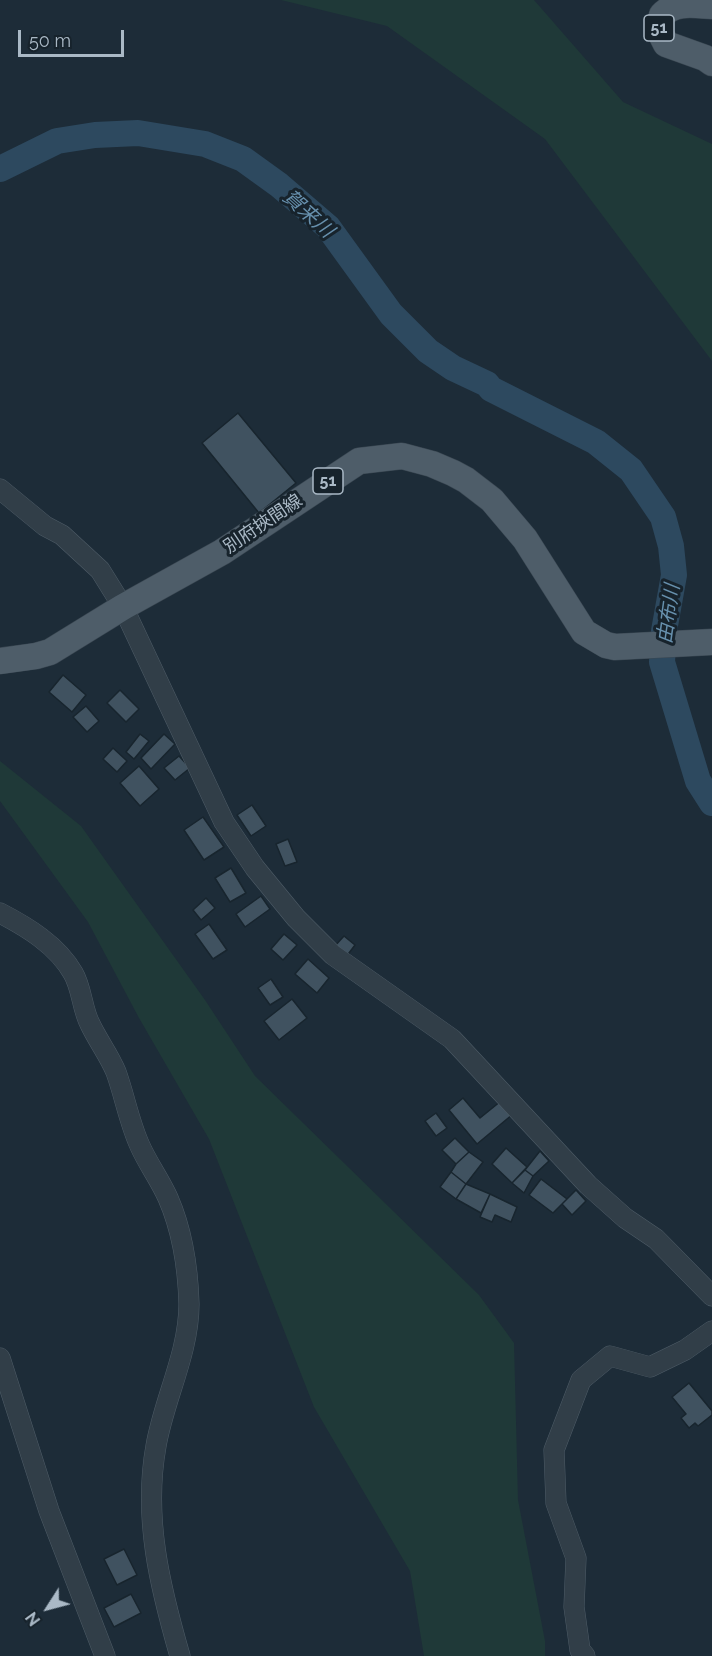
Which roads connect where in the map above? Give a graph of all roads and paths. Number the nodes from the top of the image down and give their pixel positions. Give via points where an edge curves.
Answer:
1 (671, 4) edge
2 (712, 6) edge
3 (712, 63) edge
4 (0, 489) edge
5 (123, 607) junction
6 (712, 642) edge
7 (0, 661) edge
8 (0, 913) edge
9 (712, 1296) edge
10 (712, 1331) edge
11 (0, 1358) edge
12 (7, 1402) edge
13 (105, 1656) edge
14 (180, 1656) edge
15 (585, 1656) edge

1 - 2 main road, 51
1 - 3 main road, 51 via 659,22 661,37 666,44
4 - 5 street via 62,535 100,570
5 - 6 main road, 別府挾間線 / 51 via 222,552 359,461 402,456 453,473 492,500 525,539 584,632 615,647
5 - 7 main road, 別府挾間線 / 51 via 50,652
5 - 9 street via 224,822 296,918 333,955 452,1039 588,1185 656,1239
8 - 14 street via 28,927 73,973 88,1023 116,1072 141,1147 169,1199 187,1269 189,1307 156,1445 151,1523 164,1600
10 - 15 street via 650,1367 610,1356 580,1380 554,1450 556,1503 576,1558 574,1607 580,1650
11 - 12 street
12 - 13 street

